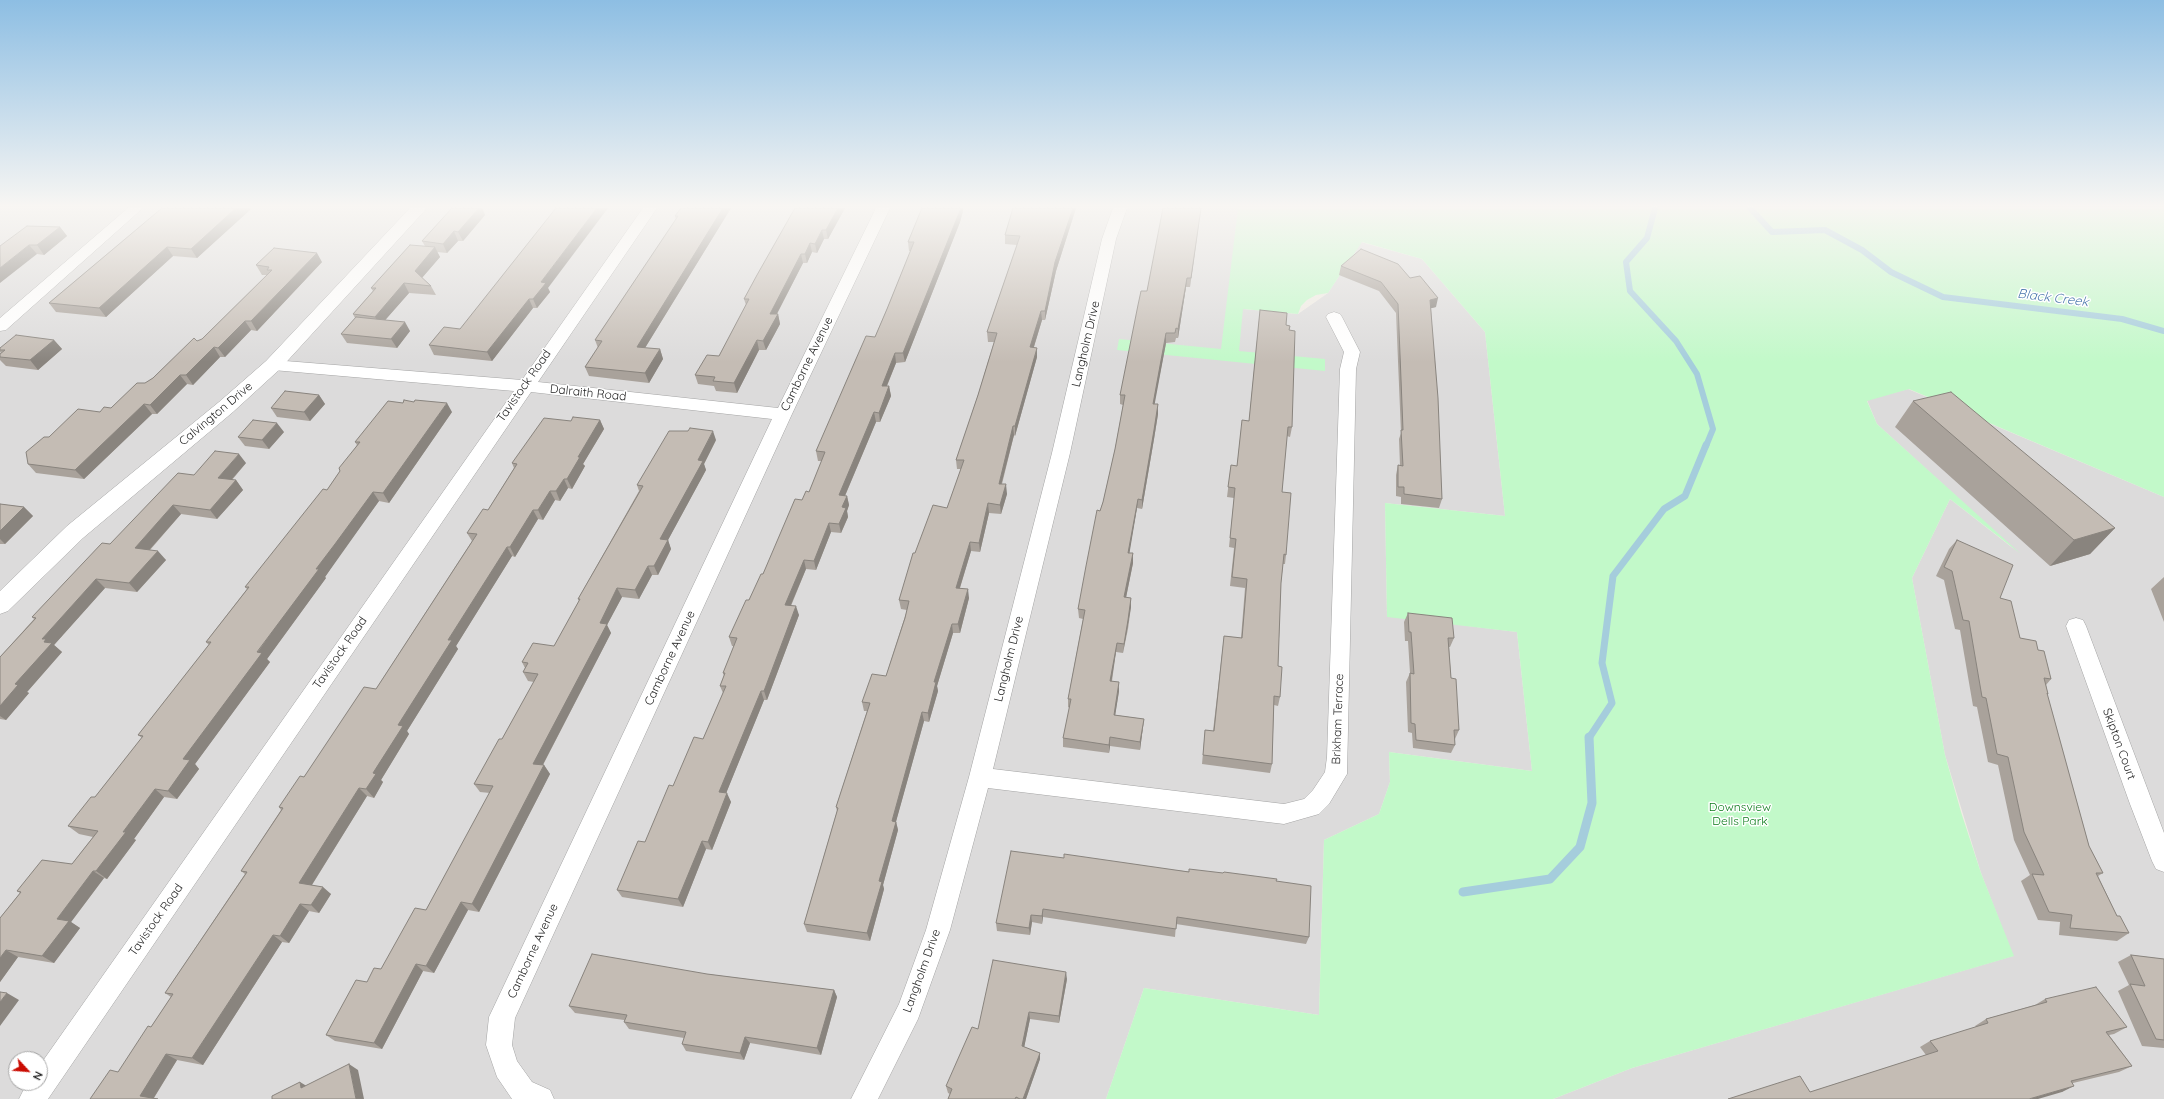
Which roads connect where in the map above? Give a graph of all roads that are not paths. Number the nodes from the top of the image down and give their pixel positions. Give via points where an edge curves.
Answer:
1 (77, 259) edge
2 (371, 259) edge
3 (614, 259) edge
4 (858, 259) edge
5 (1104, 259) edge
6 (1334, 317) dead end
7 (0, 326) edge
8 (274, 365) junction
9 (524, 386) junction
10 (783, 414) junction
11 (3, 598) edge
12 (2076, 626) dead end
13 (980, 777) junction
14 (2164, 861) edge
15 (32, 1099) edge
16 (541, 1099) edge
17 (864, 1099) edge

1 - 7 street
2 - 8 street, Calvington Drive
3 - 9 street, Tavistock Road
4 - 10 street, Camborne Avenue
5 - 13 street, Langholm Drive via 1061,453
6 - 13 street, Brixham Terrace via 1352,352 1348,369 1338,758 1334,778 1321,796 1311,807 1284,814
8 - 9 street, Dalraith Road
8 - 11 street, Calvington Drive via 75,532
9 - 10 street, Dalraith Road
9 - 15 street, Tavistock Road
10 - 16 street, Camborne Avenue via 502,1017 499,1045 506,1068 523,1092
12 - 14 street, Skipton Court
13 - 17 street, Langholm Drive via 938,930 909,1010

